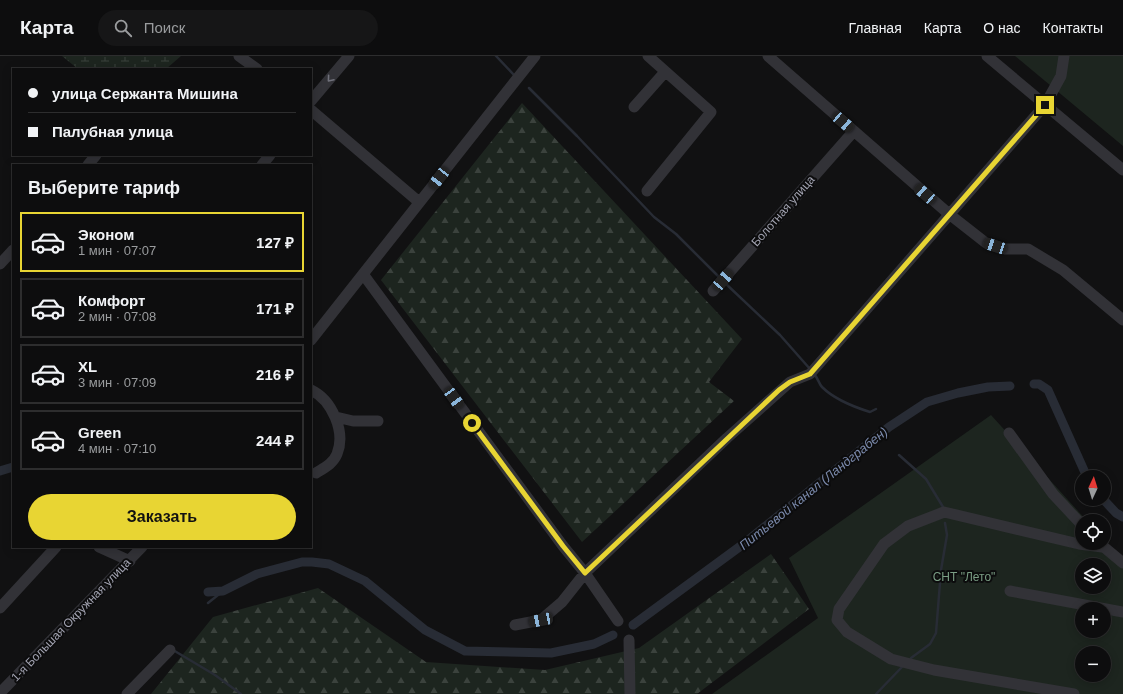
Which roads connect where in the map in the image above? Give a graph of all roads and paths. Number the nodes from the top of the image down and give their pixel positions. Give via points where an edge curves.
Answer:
1 (239, 56) edge
2 (349, 56) edge
3 (535, 56) edge
4 (648, 56) edge
5 (768, 56) edge
6 (987, 56) edge
7 (1064, 56) edge
8 (256, 68) edge
9 (665, 72) junction
10 (312, 101) edge
11 (1045, 105) junction
12 (634, 107) dead end
13 (312, 111) edge
14 (853, 132) junction
15 (95, 156) edge
16 (269, 156) edge
17 (89, 164) edge
18 (263, 164) edge
19 (1121, 164) edge
20 (647, 191) dead end
21 (419, 202) junction
22 (949, 214) junction
23 (12, 253) edge
24 (0, 264) edge
25 (363, 274) junction
26 (713, 291) dead end
27 (1123, 320) edge
28 (312, 339) edge
29 (312, 390) edge
30 (336, 417) junction
31 (378, 421) dead end
32 (1009, 434) dead end
33 (316, 473) dead end
34 (1075, 518) edge
35 (1075, 543) edge
36 (55, 548) edge
37 (101, 548) edge
38 (141, 548) edge
39 (1106, 550) edge
40 (130, 561) junction
41 (1123, 563) edge
42 (585, 573) junction
43 (1010, 590) dead end
44 (0, 608) edge
45 (1123, 612) edge
46 (618, 622) dead end
47 (515, 625) dead end
48 (629, 640) dead end
49 (170, 650) dead end
50 (0, 693) edge
51 (127, 694) edge
52 (630, 694) edge
53 (1074, 694) edge

1 - 8 street
2 -> 10 street
3 - 21 street
4 - 9 street
5 - 14 street
6 - 11 street
7 - 11 street via 1061,76
9 - 12 street
9 - 20 street via 711,112
11 - 19 street
11 - 22 street
13 - 21 street
14 - 22 street
14 - 26 street, Болотная улица
15 - 17 street
16 - 18 street
21 - 25 street
22 - 27 street via 986,243 1005,249 1028,249 1064,270
22 - 42 street via 810,374 790,382 779,390
23 - 24 street
25 - 28 street
25 - 42 street
29 - 30 street via 319,394
30 - 31 street via 352,421
30 - 33 street via 339,440 337,454 330,464
32 - 34 street via 1053,494
35 - 53 street via 944,512 908,526 884,544 839,609 837,620 847,632 891,659 934,670
36 - 44 street
37 - 40 street
38 - 40 street, 1-я Большая Окружная улица
39 - 41 street
40 - 50 street, 1-я Большая Окружная улица
42 - 46 street
42 - 47 street via 562,602 541,620
43 - 45 street
48 - 52 street
49 - 51 street

